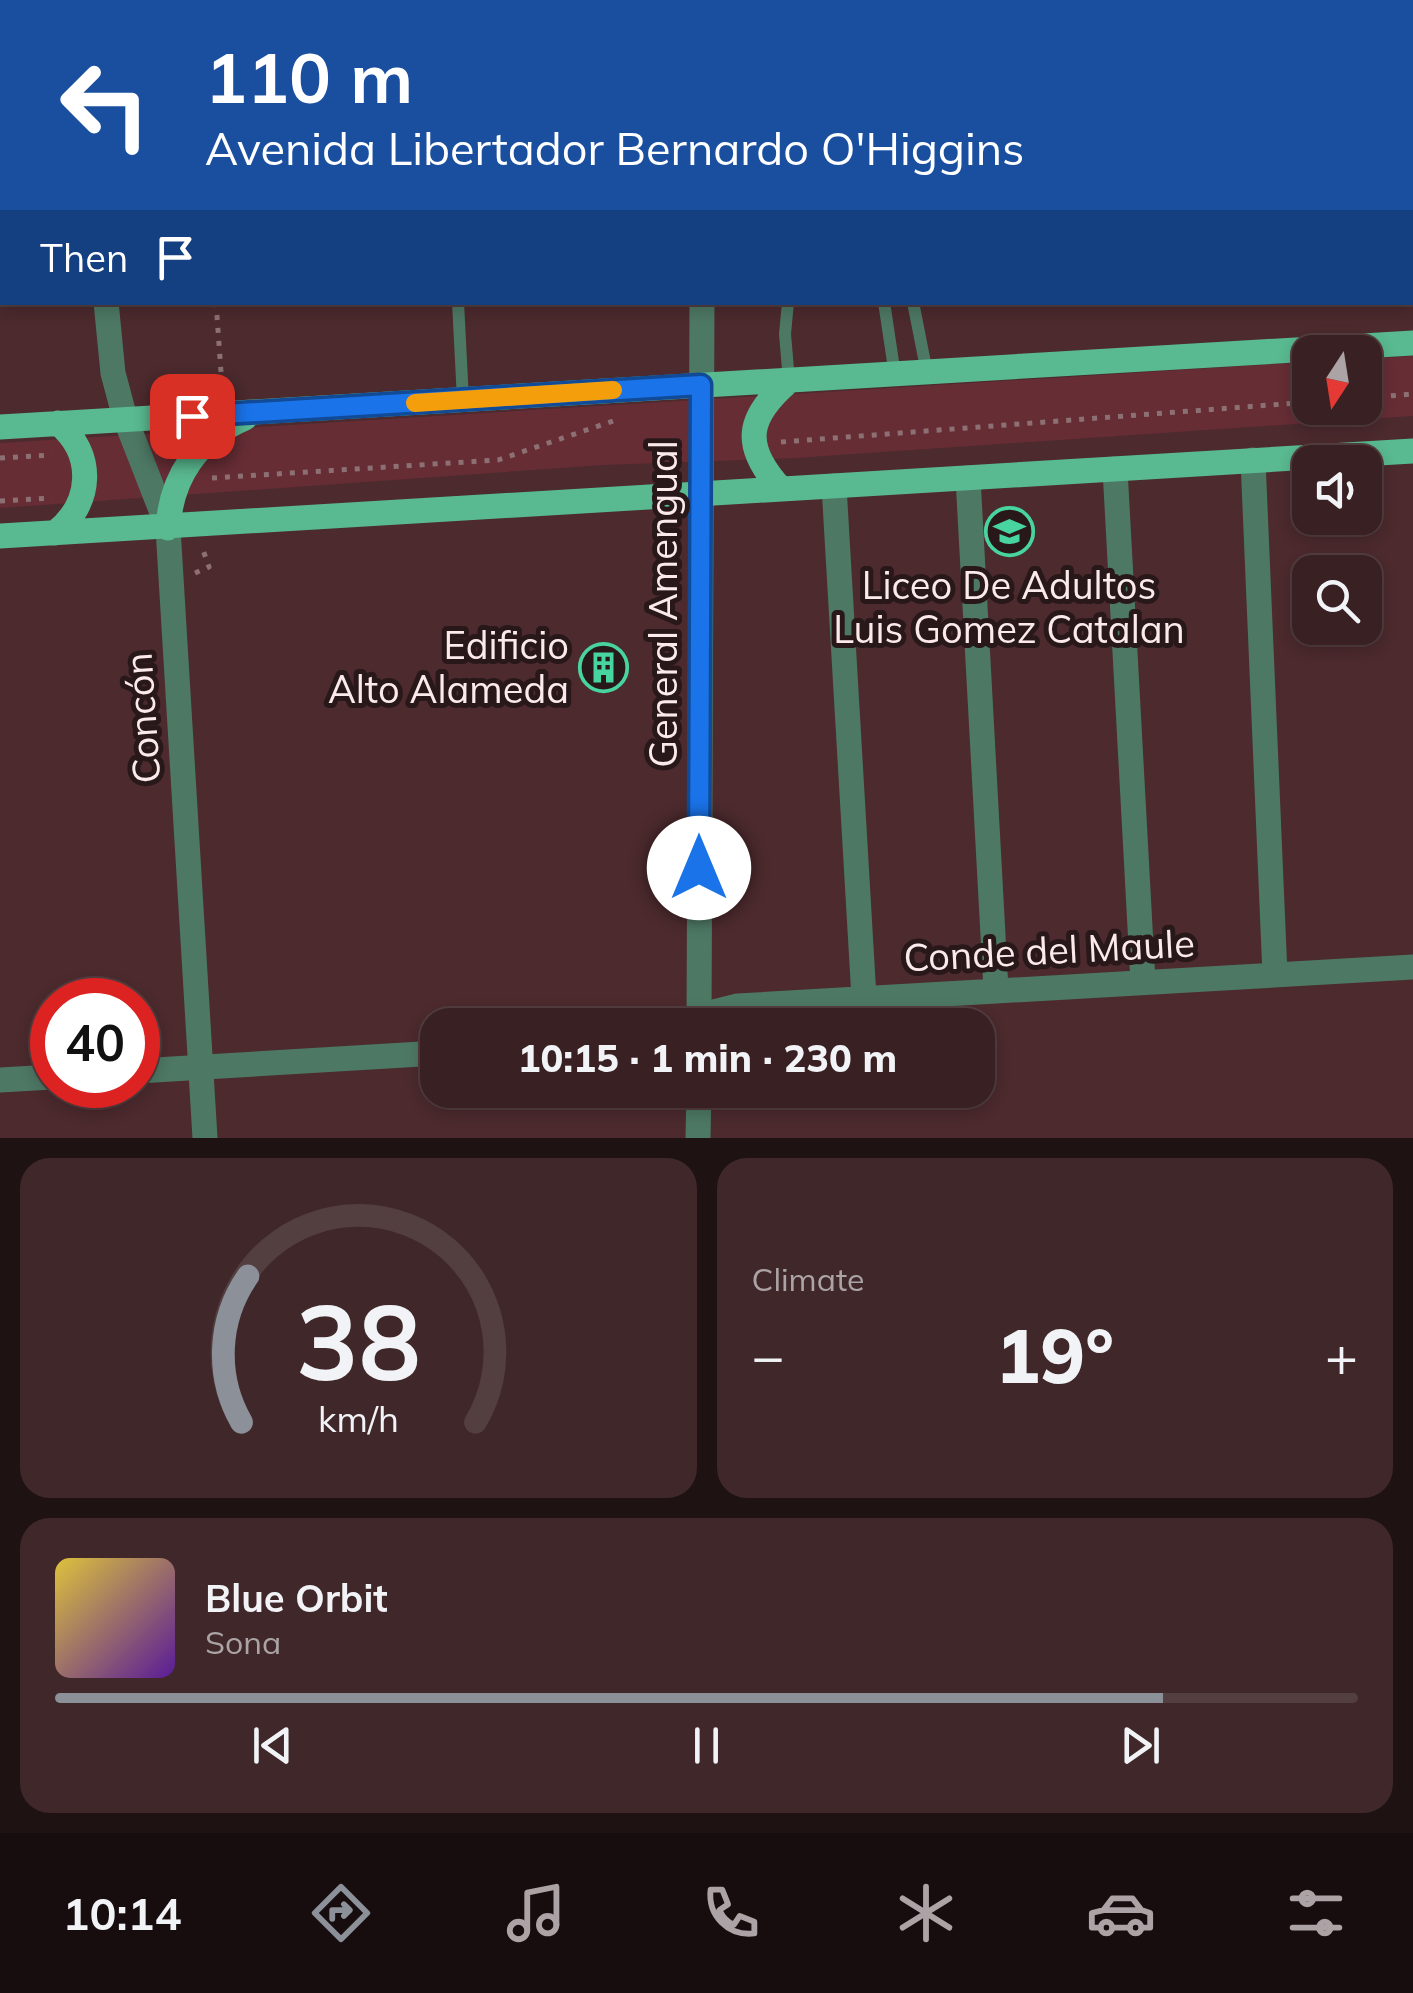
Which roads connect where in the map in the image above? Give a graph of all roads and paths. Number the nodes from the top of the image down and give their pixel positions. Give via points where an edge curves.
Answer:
1 (106, 305) edge
2 (216, 305) edge
3 (458, 305) edge
4 (702, 305) edge
5 (788, 305) edge
6 (884, 305) edge
7 (913, 305) edge
8 (1413, 343) edge
9 (927, 373) junction
10 (895, 375) junction
11 (789, 381) junction
12 (701, 385) junction
13 (1413, 394) edge
14 (1382, 397) edge
15 (463, 400) junction
16 (224, 414) junction
17 (260, 414) junction
18 (125, 418) junction
19 (58, 423) junction
20 (0, 426) edge
21 (1413, 451) edge
22 (81, 453) junction
23 (0, 458) edge
24 (1253, 460) junction
25 (1114, 469) junction
26 (968, 478) junction
27 (834, 486) junction
28 (781, 489) junction
29 (700, 494) junction
30 (54, 497) dead end
31 (0, 501) edge
32 (168, 528) junction
33 (55, 533) junction
34 (0, 536) edge
35 (1413, 968) edge
36 (1275, 975) junction
37 (1143, 982) junction
38 (996, 990) junction
39 (864, 998) junction
40 (698, 1008) edge
41 (730, 1008) edge
42 (420, 1054) edge
43 (201, 1067) junction
44 (160, 1070) edge
45 (30, 1078) edge
46 (0, 1080) edge
47 (698, 1108) edge
48 (205, 1138) edge
49 (698, 1138) edge

1 - 18 street, Concón
2 - 16 path
3 - 15 lane
4 - 12 street, General Amengual
5 - 11 lane
6 - 10 lane
7 - 9 lane
8 - 9 main road
9 - 10 main road
10 - 11 main road
11 - 12 main road
11 - 28 main road via 764,405 753,436 758,460
12 - 15 main road
12 - 29 street, General Amengual
13 - 14 path
15 - 17 main road
16 - 17 main road
16 - 18 main road
17 - 32 main road via 226,427 198,449 172,495
18 - 19 main road
18 - 32 street, Concón
19 - 20 main road
19 - 22 main road
21 - 24 main road
22 - 23 path
22 - 33 main road via 86,478 80,504
24 - 25 main road
24 - 36 street
25 - 26 main road
25 - 37 street
26 - 27 main road
26 - 38 street
27 - 28 main road
27 - 39 street
28 - 29 main road
29 - 32 main road
29 - 40 street, General Amengual
30 - 31 path
32 - 33 main road
32 - 43 street, Concón
33 - 34 main road
35 - 36 street, Conde del Maule
36 - 37 street, Conde del Maule
37 - 38 street, Conde del Maule
38 - 39 street, Conde del Maule
39 - 41 street, Conde del Maule
42 - 43 street
43 - 44 street
43 - 48 street, Concón
45 - 46 street
47 - 49 street

